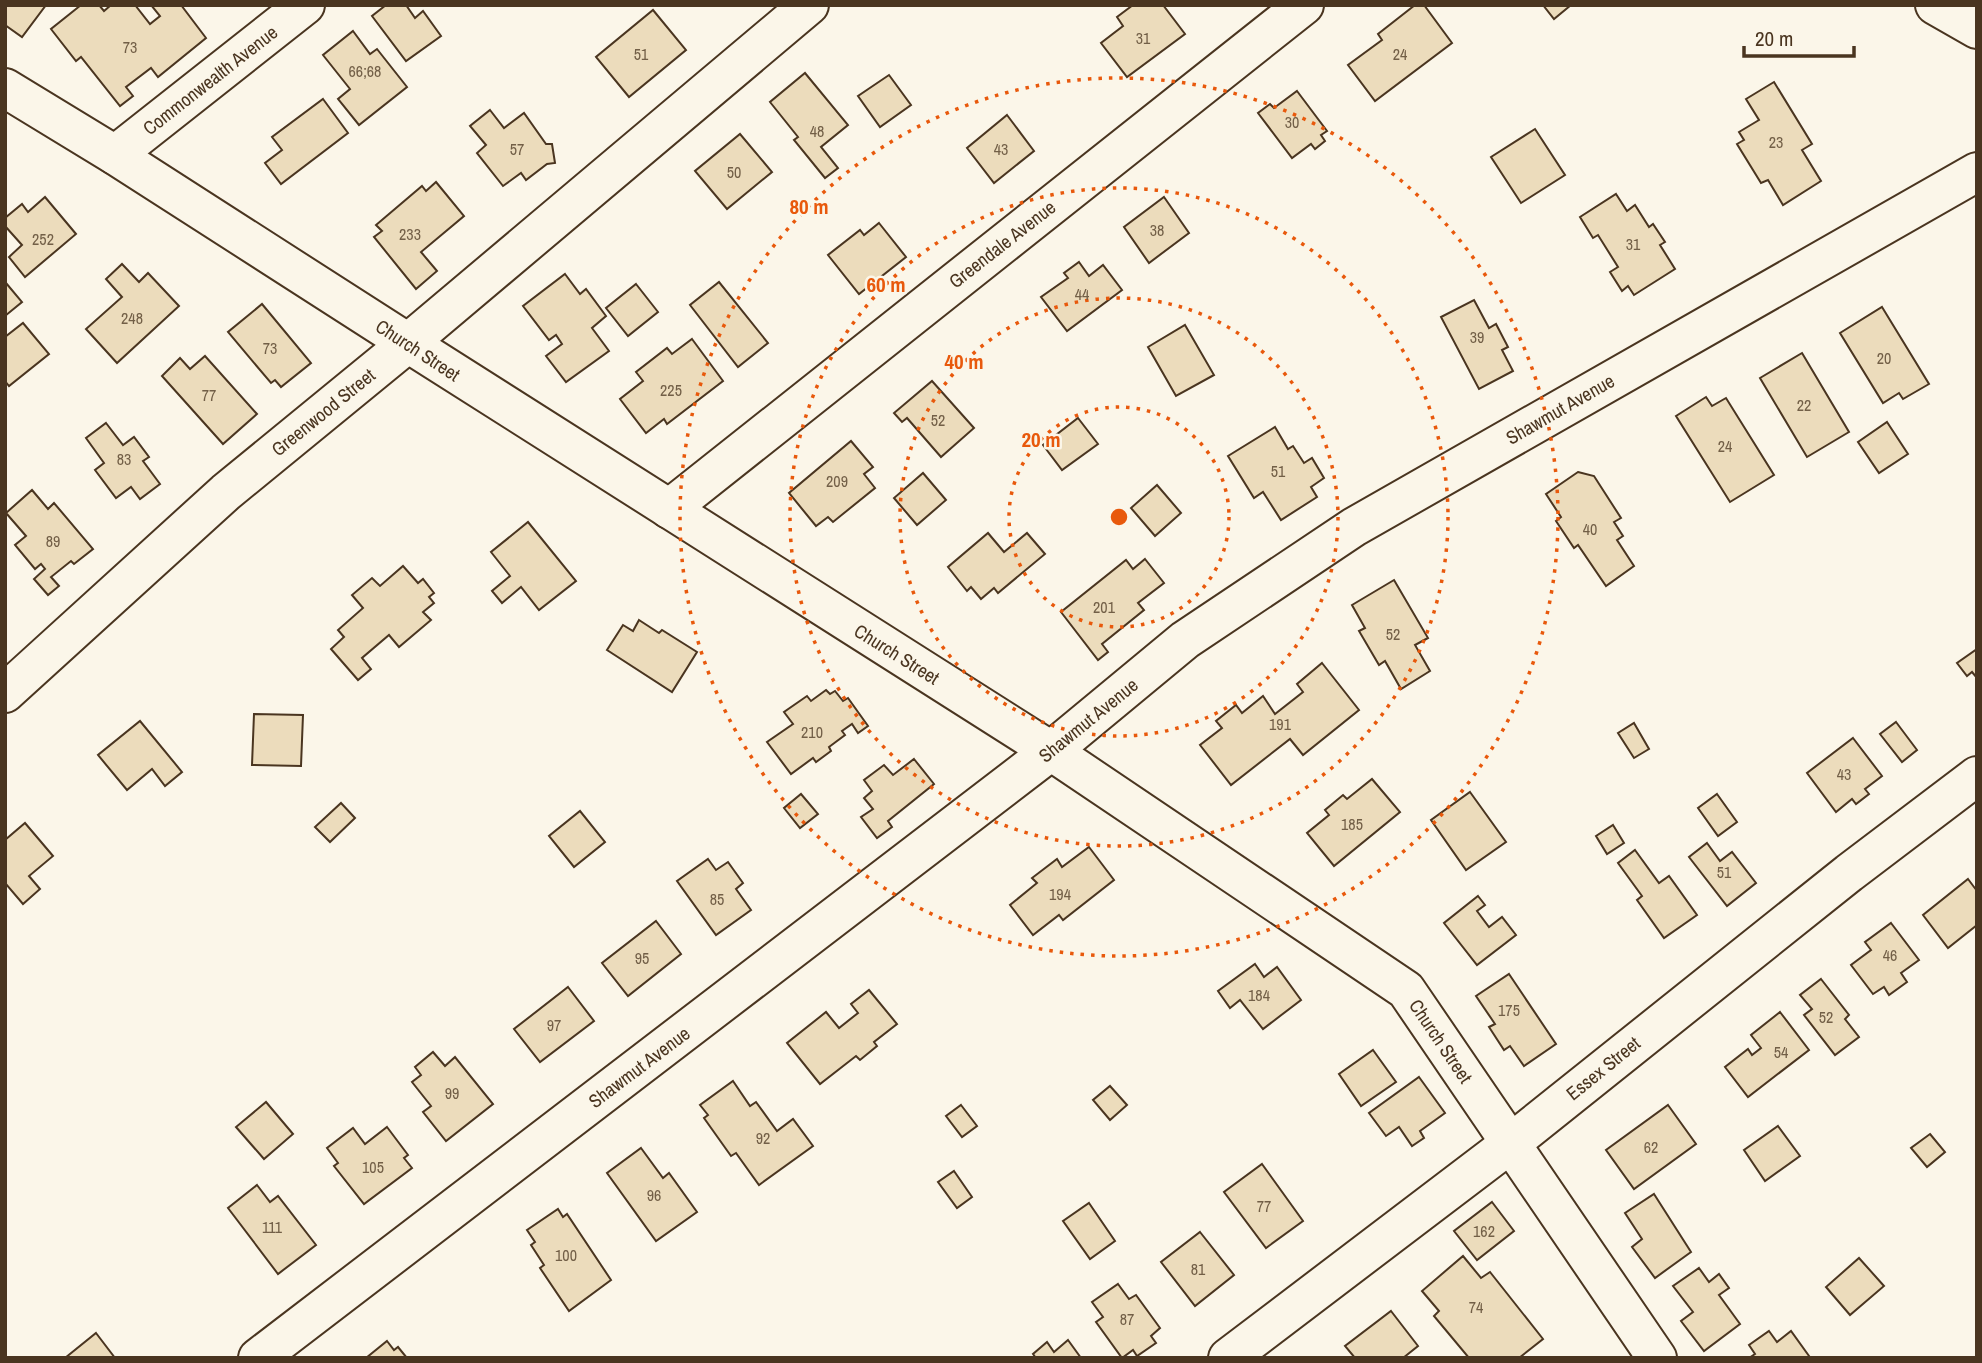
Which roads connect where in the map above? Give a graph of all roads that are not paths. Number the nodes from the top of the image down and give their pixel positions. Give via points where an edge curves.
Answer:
1 (304, 5) edge
2 (809, 5) edge
3 (1304, 5) edge
4 (1935, 5) edge
5 (1977, 29) edge
6 (5, 88) edge
7 (115, 155) junction
8 (1977, 172) edge
9 (408, 343) junction
10 (669, 509) junction
11 (8, 684) edge
12 (1051, 751) junction
13 (1977, 776) edge
14 (1510, 1143) junction
15 (258, 1358) edge
16 (1228, 1358) edge
17 (1657, 1358) edge

1 - 7 street, Commonwealth Avenue
2 - 9 street, Greenwood Street
3 - 10 street, Greendale Avenue
4 - 5 street
6 - 7 street, Church Street
7 - 9 street, Church Street
8 - 12 street, Shawmut Avenue via 1354,527 1185,640
9 - 10 street, Church Street
9 - 11 street, Greenwood Street via 226,492
10 - 12 street, Church Street
12 - 14 street, Church Street via 1406,990
12 - 15 street, Shawmut Avenue
13 - 14 street, Essex Street
14 - 16 street, Essex Street
14 - 17 street, Church Street

